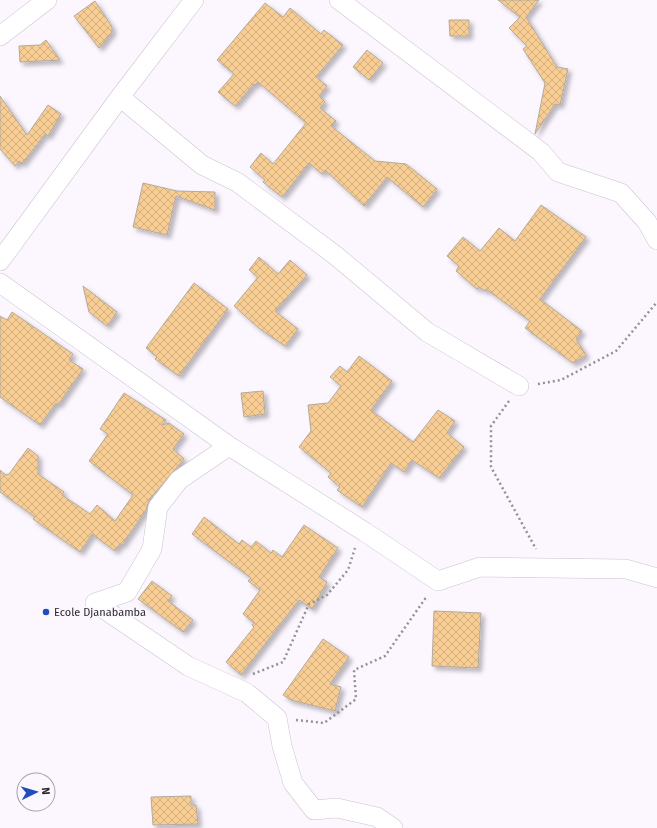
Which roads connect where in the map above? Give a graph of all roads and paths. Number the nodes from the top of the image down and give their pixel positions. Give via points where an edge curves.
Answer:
1 (47, 0) edge
2 (194, 0) edge
3 (339, 0) edge
4 (0, 36) edge
5 (120, 97) junction
6 (657, 240) edge
7 (0, 261) edge
8 (0, 283) edge
9 (657, 302) edge
10 (519, 386) junction
11 (230, 446) junction
12 (365, 532) junction
13 (546, 567) junction
14 (657, 578) edge
15 (438, 581) junction
16 (227, 684) junction
17 (277, 718) junction
18 (392, 828) edge

1 - 4 street
2 - 5 street
3 - 6 street via 541,152 558,172 621,193 647,222
5 - 7 street
5 - 10 street via 202,165 237,182 336,255 427,332
8 - 11 street
9 - 10 path via 616,351 561,380
10 - 13 path via 491,426 491,467
11 - 12 street
11 - 16 street via 179,480 158,507 152,549 127,592 95,602 188,666
12 - 15 street
12 - 16 path via 354,550 348,570 327,596 309,604 283,662
13 - 14 street via 626,569
13 - 15 street via 480,567
15 - 17 path via 385,656 354,670 356,699 324,723
16 - 17 street via 246,693
17 - 18 street via 293,783 314,810 337,808 377,817

